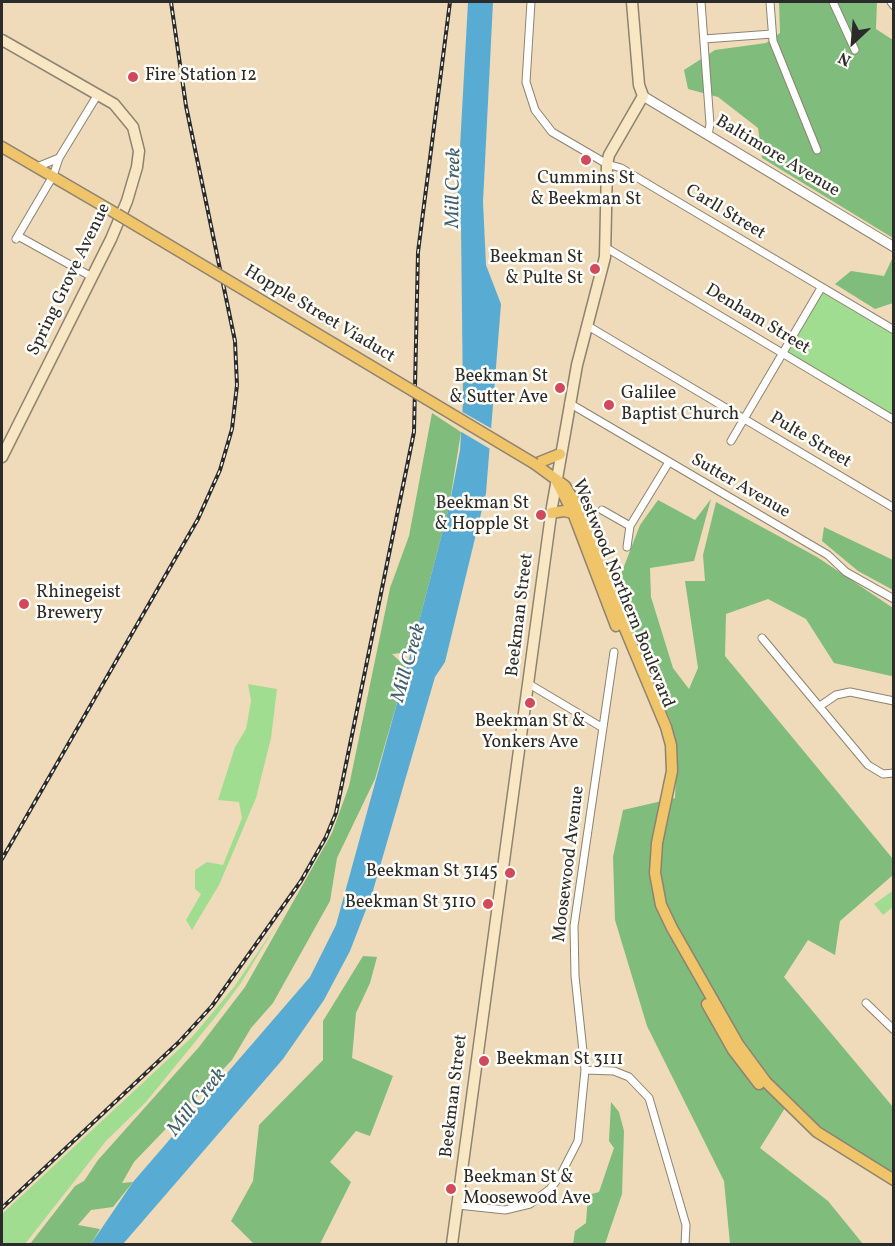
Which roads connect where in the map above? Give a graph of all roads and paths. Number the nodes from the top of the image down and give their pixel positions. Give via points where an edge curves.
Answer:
1 (531, 2) edge
2 (632, 2) edge
3 (701, 2) edge
4 (770, 2) edge
5 (832, 2) edge
6 (891, 2) edge
7 (894, 6) edge
8 (772, 34) junction
9 (704, 39) junction
10 (2, 40) edge
11 (855, 50) dead end
12 (98, 94) junction
13 (643, 96) junction
14 (708, 135) junction
15 (2, 147) edge
16 (817, 150) dead end
17 (59, 158) junction
18 (607, 164) junction
19 (37, 167) junction
20 (53, 176) junction
21 (604, 247) junction
22 (894, 247) edge
23 (92, 277) junction
24 (821, 288) junction
25 (588, 326) junction
26 (894, 330) edge
27 (782, 353) junction
28 (569, 403) junction
29 (744, 418) junction
30 (894, 420) edge
31 (731, 441) dead end
32 (560, 454) junction
33 (2, 457) edge
34 (669, 462) junction
35 (539, 465) junction
36 (556, 480) junction
37 (894, 508) edge
38 (602, 510) dead end
39 (551, 513) junction
40 (573, 513) junction
41 (630, 526) junction
42 (627, 548) dead end
43 (894, 599) edge
44 (762, 638) dead end
45 (614, 652) dead end
46 (529, 684) junction
47 (894, 701) edge
48 (820, 706) junction
49 (603, 728) junction
50 (894, 773) edge
51 (866, 1003) dead end
52 (894, 1030) edge
53 (585, 1070) junction
54 (894, 1180) edge
55 (894, 1188) edge
56 (458, 1205) junction
57 (452, 1245) edge
58 (685, 1245) edge

1 - 18 street, Carll Street via 526,82 531,103 542,122 559,136
2 - 13 main road
3 - 9 street
4 - 8 street
5 - 11 street
6 - 7 street
8 - 9 street
8 - 16 street
9 - 14 street
10 - 12 main road, Spring Grove Avenue
12 - 17 street
12 - 23 main road, Spring Grove Avenue via 129,120 139,151 127,201
13 - 14 street, Baltimore Avenue
13 - 18 main road, Beekman Street
14 - 22 street, Baltimore Avenue
15 - 19 main road, Hopple Street Viaduct
17 - 19 street
17 - 20 street
18 - 21 main road, Beekman Street
18 - 24 street, Carll Street via 621,168
19 - 20 main road, Hopple Street Viaduct
20 - 23 street via 17,238
20 - 35 main road, Hopple Street Viaduct, bridge
21 - 25 main road, Beekman Street via 602,277
21 - 27 street, Denham Street
23 - 33 main road, Spring Grove Avenue
24 - 26 street, Carll Street
24 - 27 street
25 - 28 main road, Beekman Street
25 - 29 street, Pulte Street
27 - 29 street
27 - 30 street, Denham Street
28 - 32 main road, Beekman Street
28 - 34 street, Sutter Avenue
29 - 31 street
29 - 37 street, Pulte Street
32 - 35 main road
32 - 36 main road, Beekman Street
34 - 41 street
34 - 43 street, Sutter Avenue via 828,555 846,572
35 - 36 main road, Hopple Street Viaduct
36 - 39 main road, Beekman Street
36 - 40 main road, Westwood Northern Boulevard
36 - 54 main road, Westwood Northern Boulevard via 573,497 589,528 671,745 672,771 655,866 661,905 672,928 738,1044 766,1082 817,1132
38 - 41 street
39 - 40 main road
39 - 46 main road, Beekman Street
40 - 55 main road, Westwood Northern Boulevard via 660,727 665,770 649,870 652,894 663,925 733,1050 770,1098 813,1137
41 - 42 street
44 - 48 street
45 - 49 street, Moosewood Avenue
46 - 49 street
46 - 56 main road, Beekman Street
47 - 48 street via 850,692 836,695
48 - 50 street via 872,769
49 - 53 street, Moosewood Avenue via 574,926
51 - 52 street
53 - 56 street, Moosewood Avenue via 578,1141 550,1189 530,1204 514,1209
53 - 58 street via 614,1071 629,1077 649,1098 686,1225
56 - 57 main road, Beekman Street

